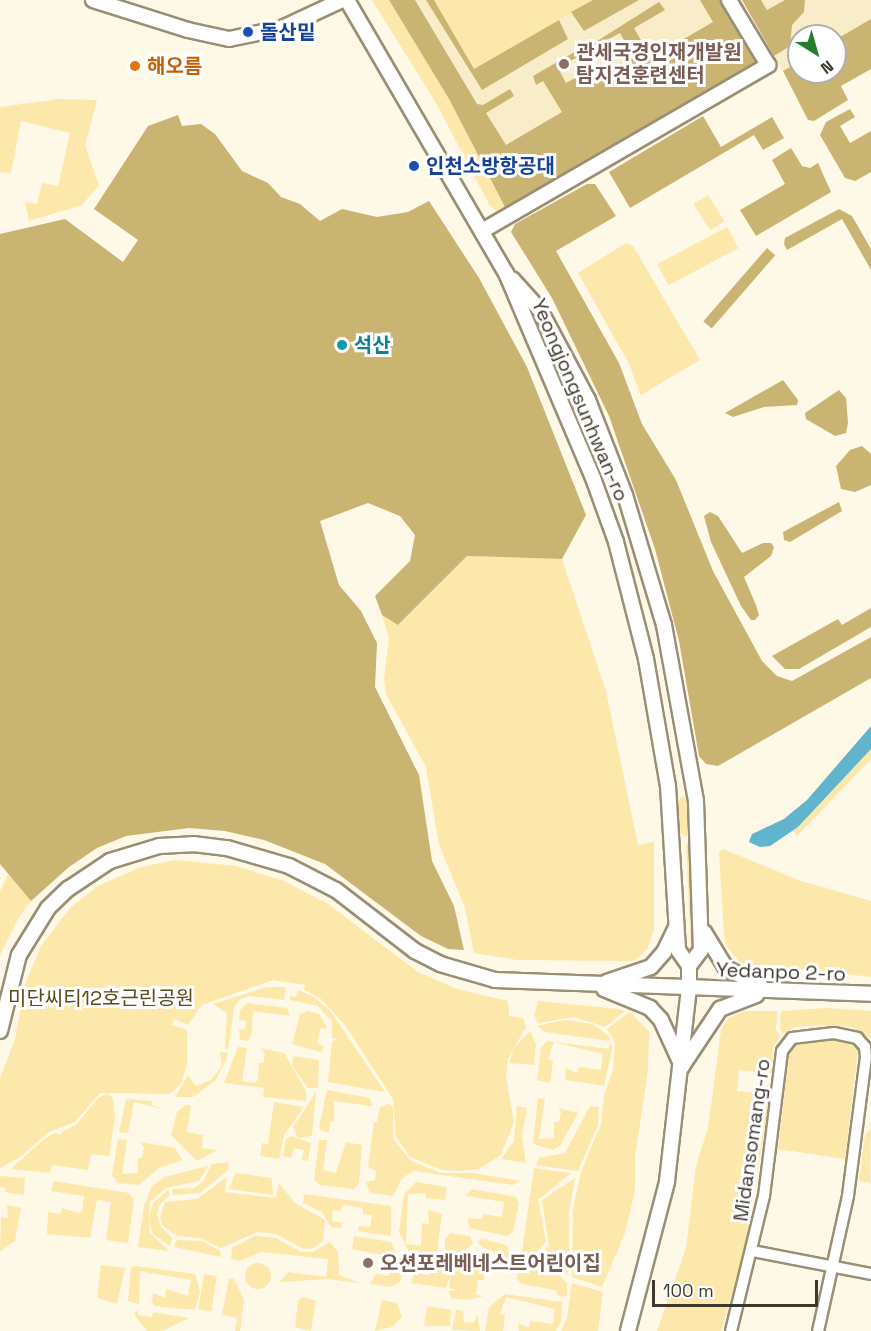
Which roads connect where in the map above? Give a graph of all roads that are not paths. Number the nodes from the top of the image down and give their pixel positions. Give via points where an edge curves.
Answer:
1 (93, 0) edge
2 (342, 0) edge
3 (348, 0) edge
4 (729, 0) edge
5 (482, 231) junction
6 (506, 273) junction
7 (677, 924) junction
8 (701, 924) junction
9 (689, 966) junction
10 (596, 986) junction
11 (689, 988) junction
12 (775, 990) junction
13 (871, 994) edge
14 (0, 1031) edge
15 (682, 1066) junction
16 (865, 1118) edge
17 (753, 1251) junction
18 (833, 1266) junction
19 (871, 1274) edge
20 (628, 1331) edge
21 (731, 1331) edge
22 (818, 1331) edge

1 - 2 street via 229,39 282,28
3 - 5 street, Yeongjongsunhwan-ro
4 - 5 street via 768,65
5 - 6 street, Yeongjongsunhwan-ro
6 - 7 street, Yeongjongsunhwan-ro via 577,433 632,601 668,786
6 - 8 street, Yeongjongsunhwan-ro via 540,310 578,379 614,463 650,573 673,667 696,801
7 - 9 street, Yeongjongsunhwan-ro via 678,950
7 - 10 street via 664,952 651,967
8 - 9 street, Yeongjongsunhwan-ro via 701,950
8 - 12 street via 712,950 726,969
9 - 11 street, Yeongjongsunhwan-ro
10 - 11 street, Yedanpo 2-ro
10 - 14 street, Yedanpo 2-ro via 495,980 469,974 415,951 336,890 290,866 227,848 159,846 110,861 68,889 48,908 19,955
10 - 15 street via 650,1008 661,1020
11 - 12 street, Yedanpo 2-ro
11 - 15 street, Yeongjongsunhwan-ro
12 - 13 street, Yedanpo 2-ro
12 - 15 street via 734,1000 720,1009
15 - 20 street, Yeongjongsunhwan-ro via 667,1182
16 - 17 street, Midansomang-ro via 866,1057 862,1042 852,1036 821,1033 792,1038 786,1043
16 - 18 street, Midansomang-ro
17 - 18 street
17 - 21 street, Midansomang-ro
18 - 19 street
18 - 22 street, Midansomang-ro

